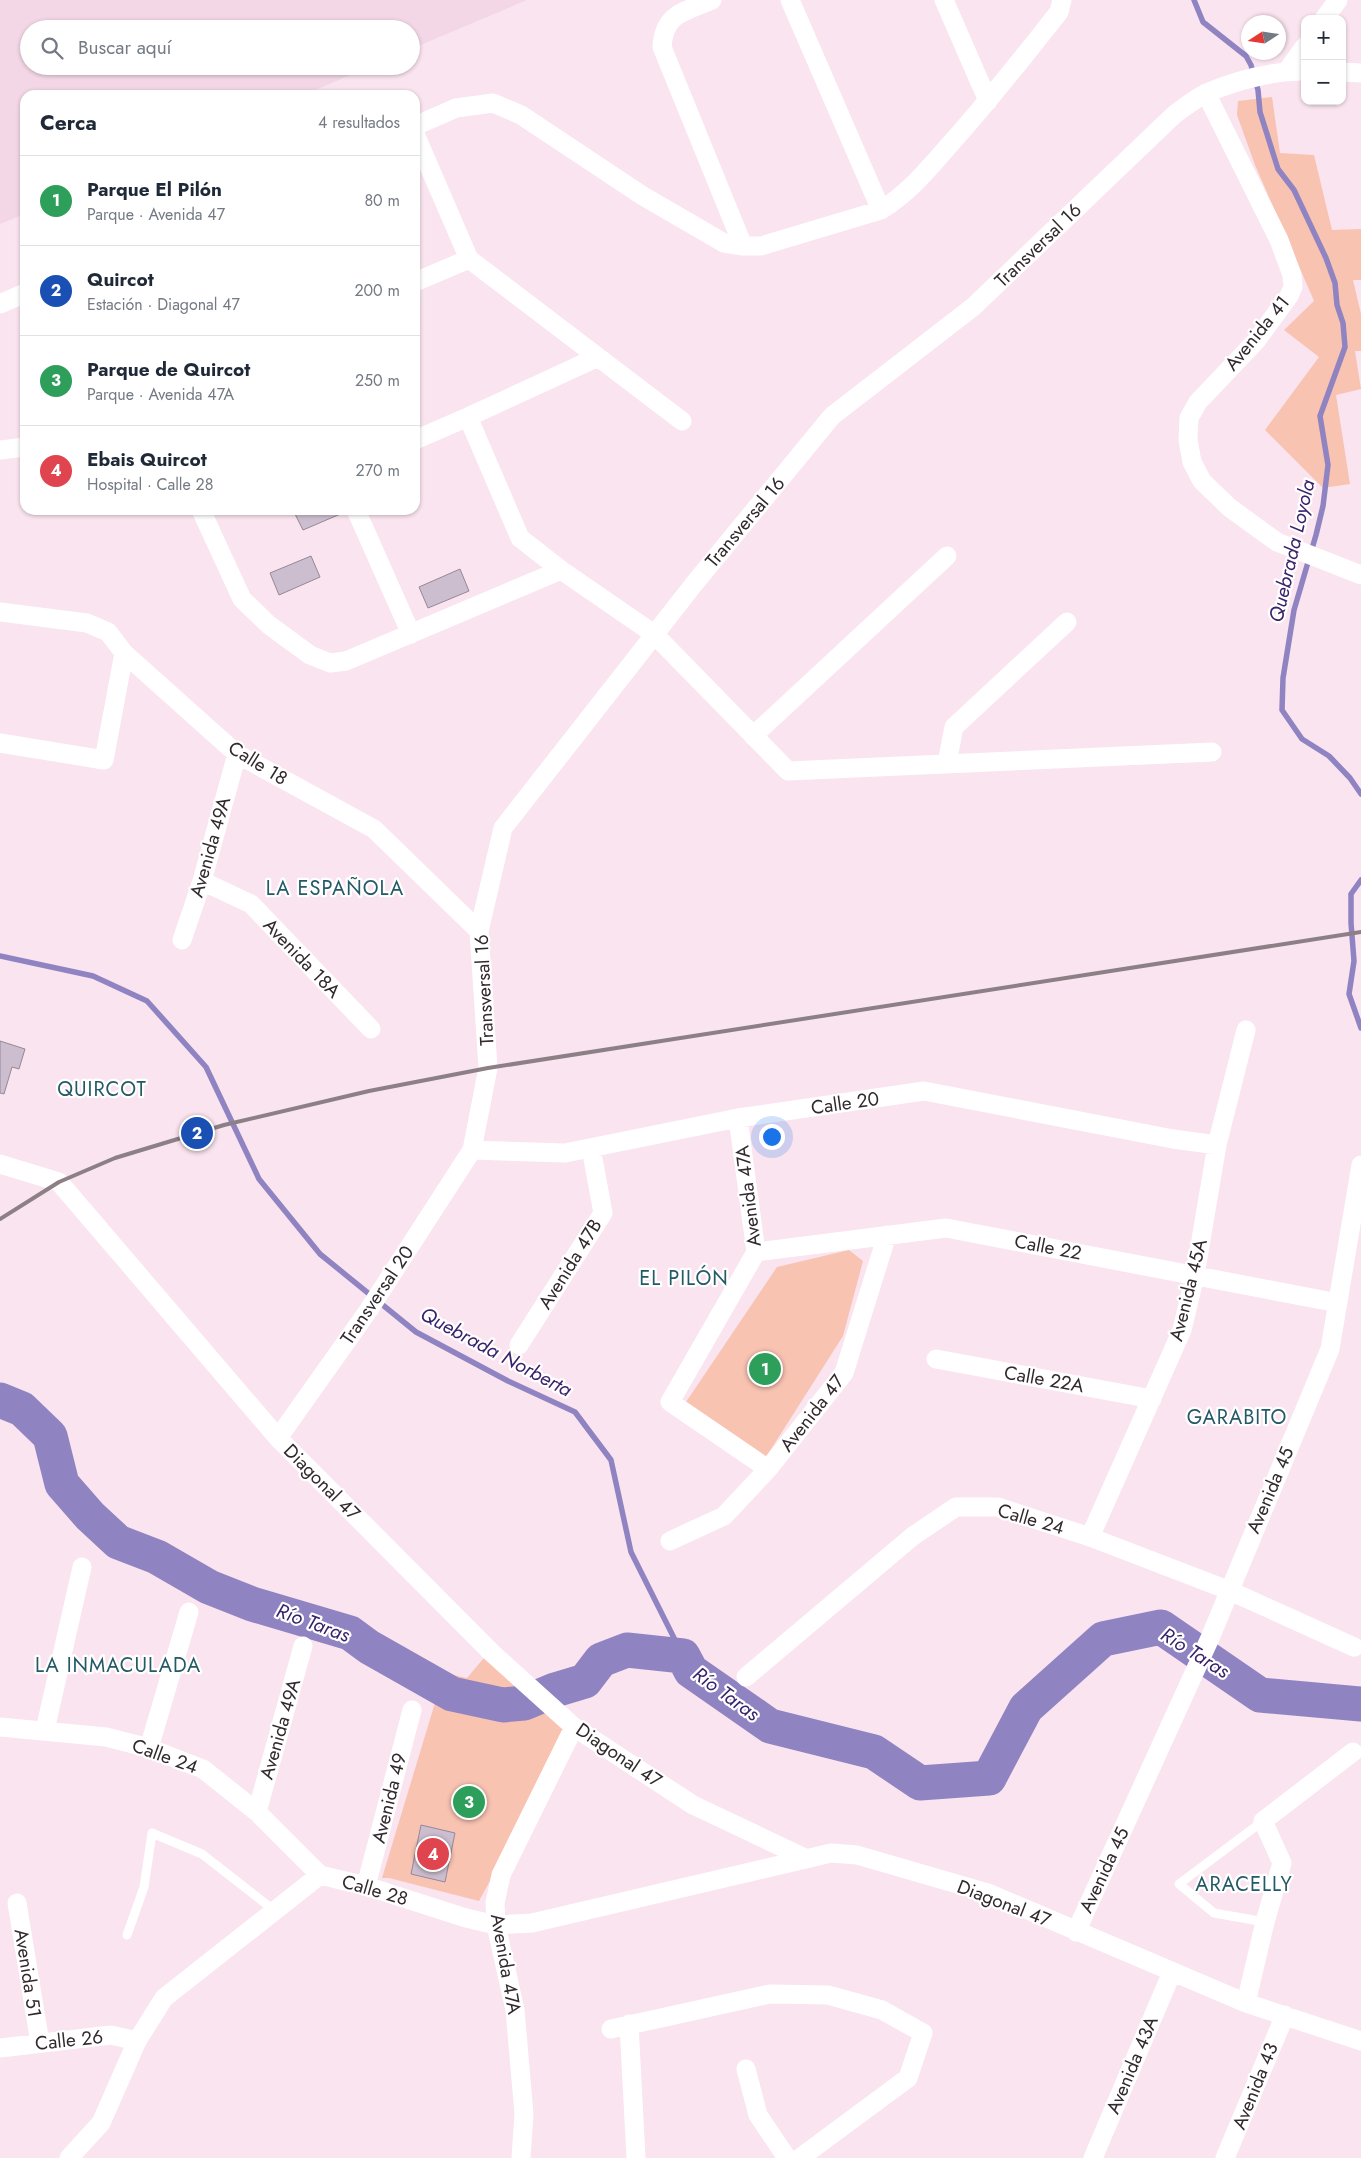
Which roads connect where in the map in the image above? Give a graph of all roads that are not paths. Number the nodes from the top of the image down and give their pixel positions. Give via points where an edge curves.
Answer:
1 (712, 0) edge
2 (790, 0) edge
3 (944, 0) edge
4 (1062, 0) edge
5 (1338, 0) edge
6 (1327, 15) edge
7 (1301, 52) edge
8 (1346, 72) edge
9 (1287, 73) edge
10 (1361, 73) edge
11 (1206, 93) junction
12 (988, 101) junction
13 (420, 124) edge
14 (420, 146) edge
15 (881, 210) junction
16 (743, 246) junction
17 (469, 260) junction
18 (420, 280) edge
19 (20, 295) edge
20 (0, 304) edge
21 (598, 357) junction
22 (468, 417) junction
23 (682, 421) dead end
24 (420, 438) edge
25 (20, 448) edge
26 (0, 450) edge
27 (203, 515) edge
28 (358, 515) edge
29 (947, 556) dead end
30 (561, 570) junction
31 (1361, 575) edge
32 (0, 612) edge
33 (1067, 622) dead end
34 (411, 634) junction
35 (654, 634) junction
36 (124, 653) junction
37 (753, 736) junction
38 (0, 743) edge
39 (1212, 752) dead end
40 (237, 754) junction
41 (947, 764) junction
42 (202, 881) junction
43 (479, 931) junction
44 (182, 940) dead end
45 (371, 1029) dead end
46 (1246, 1030) dead end
47 (738, 1118) junction
48 (1217, 1145) junction
49 (591, 1148) junction
50 (472, 1150) junction
51 (0, 1164) edge
52 (1361, 1166) edge
53 (887, 1235) junction
54 (756, 1252) junction
55 (1195, 1275) junction
56 (1338, 1303) junction
57 (519, 1345) dead end
58 (936, 1360) dead end
59 (1152, 1399) junction
60 (278, 1438) junction
61 (768, 1469) junction
62 (1090, 1537) junction
63 (670, 1541) dead end
64 (82, 1567) dead end
65 (1228, 1590) junction
66 (190, 1612) dead end
67 (303, 1646) dead end
68 (1354, 1647) dead end
69 (746, 1677) dead end
70 (412, 1710) dead end
71 (0, 1727) edge
72 (574, 1727) junction
73 (45, 1730) junction
74 (149, 1748) junction
75 (1353, 1752) dead end
76 (257, 1812) junction
77 (1262, 1820) junction
78 (805, 1858) junction
79 (320, 1876) junction
80 (366, 1886) junction
81 (17, 1903) dead end
82 (275, 1911) junction
83 (1265, 1922) junction
84 (496, 1925) junction
85 (1076, 1932) junction
86 (127, 1935) dead end
87 (1172, 1972) junction
88 (1246, 2003) junction
89 (1284, 2015) junction
90 (629, 2024) junction
91 (610, 2029) dead end
92 (138, 2041) junction
93 (1361, 2041) edge
94 (40, 2043) junction
95 (0, 2048) edge
96 (746, 2069) dead end
97 (69, 2158) edge
98 (521, 2158) edge
99 (636, 2158) edge
100 (787, 2158) edge
101 (800, 2158) edge
102 (1093, 2158) edge
103 (1226, 2158) edge

1 - 16 street via 676,16 667,24 662,47
2 - 15 street
3 - 12 street
4 - 12 street via 1059,12
5 - 6 street
7 - 9 street
8 - 10 street
9 - 11 street, Transversal 16 via 1237,82
11 - 31 street, Avenida 41 via 1280,240 1289,262 1293,287 1284,305 1256,341 1198,402 1189,418 1192,462 1202,482 1230,508 1277,542
11 - 35 street, Transversal 16 via 1175,114 973,307 832,416
12 - 15 street via 915,184
13 - 16 street via 456,108 492,103 521,115 643,196 724,243
14 - 17 street
15 - 16 street via 760,246
17 - 18 street
17 - 21 street
19 - 20 street
21 - 22 street
21 - 23 street
22 - 24 street
22 - 30 street via 520,538
25 - 26 street
27 - 34 street via 242,599 269,625 310,655 330,663 346,661
28 - 34 street
29 - 37 street
30 - 34 street
30 - 35 street
32 - 36 street, Calle 18 via 87,623 108,632
33 - 41 street via 954,727
35 - 37 street
35 - 43 street, Transversal 16 via 503,828
36 - 38 street via 104,760
36 - 40 street, Calle 18
37 - 41 street via 788,771
39 - 41 street
40 - 42 street, Avenida 49A
40 - 43 street, Calle 18 via 374,829
42 - 44 street, Avenida 49A
42 - 45 street, Avenida 18A via 251,904
43 - 50 street, Transversal 16 via 488,1068
46 - 48 street, Avenida 45A
47 - 48 street, Calle 20 via 924,1091
47 - 49 street, Calle 20
47 - 54 street, Avenida 47A
48 - 55 street, Avenida 45A
49 - 50 street, Calle 20 via 565,1153
49 - 57 street, Avenida 47B via 602,1213
50 - 60 street, Transversal 20 via 368,1310
51 - 60 street, Diagonal 47 via 59,1182
52 - 56 street, Avenida 45
53 - 54 street, Calle 22
53 - 55 street, Calle 22 via 946,1228
53 - 61 street, Avenida 47 via 844,1373
54 - 61 street, Avenida 47A via 670,1402
55 - 56 street, Calle 22
55 - 59 street, Avenida 45A via 1182,1330
56 - 65 street, Avenida 45 via 1330,1349
58 - 59 street, Calle 22A
59 - 62 street, Avenida 45A
60 - 72 street, Diagonal 47 via 492,1653
61 - 63 street, Avenida 47 via 724,1516
62 - 65 street, Calle 24
62 - 69 street, Calle 24 via 998,1507 956,1507 913,1536
64 - 73 street
65 - 68 street, Calle 24
65 - 85 street, Avenida 45 via 1210,1638
66 - 74 street
67 - 76 street, Avenida 49A
70 - 80 street, Avenida 49
71 - 73 street, Calle 24
72 - 78 street, Diagonal 47 via 694,1804
72 - 84 street, Avenida 47A via 501,1875 495,1904
73 - 74 street, Calle 24 via 106,1737
74 - 76 street, Calle 24 via 203,1770
75 - 77 street
76 - 79 street, Calle 24
77 - 83 street via 1282,1863
77 - 83 lane via 1179,1884 1214,1913
78 - 84 street, Calle 28 via 532,1923
78 - 85 street, Diagonal 47 via 830,1853 858,1855 988,1893
79 - 80 street, Calle 28
79 - 82 street, Calle 28
80 - 84 street, Calle 28
81 - 94 street, Avenida 51
82 - 86 lane via 202,1854 152,1833 144,1887
82 - 92 street, Calle 28 via 164,1998
83 - 88 street
84 - 98 street, Avenida 47A via 515,2010 524,2114
85 - 87 street, Diagonal 47
87 - 88 street, Diagonal 47
87 - 102 street, Avenida 43A
88 - 89 street, Diagonal 47
89 - 93 street, Diagonal 47
89 - 103 street, Avenida 43
90 - 91 street
90 - 99 street
90 - 101 street via 770,1994 828,1995 882,2010 923,2032 908,2078
92 - 94 street, Calle 26 via 111,2035
92 - 97 street, Calle 28 via 101,2123
94 - 95 street, Calle 26
96 - 100 street via 758,2116

